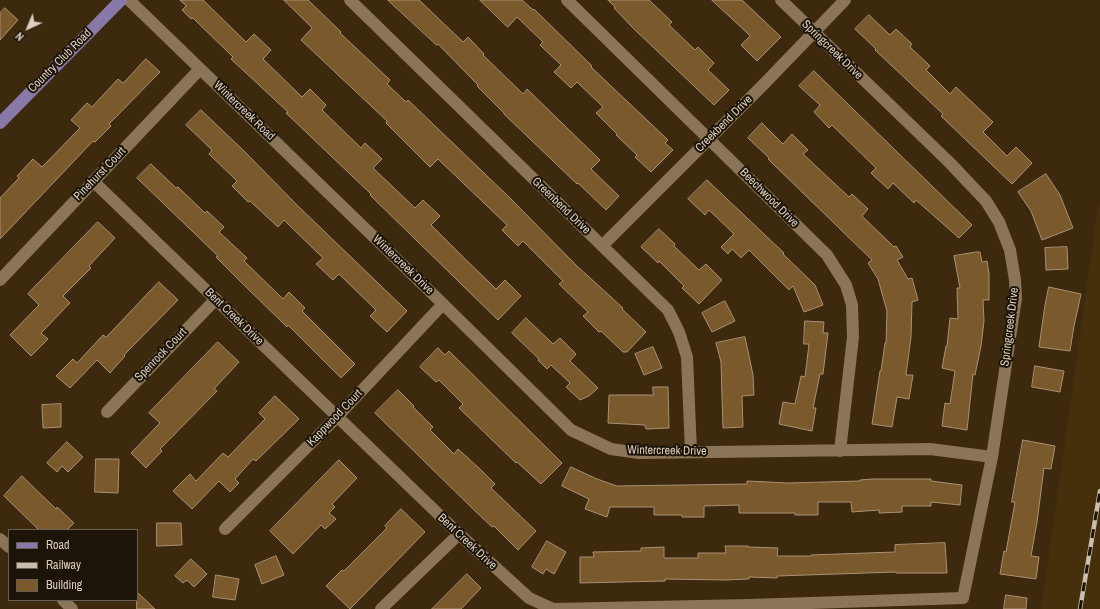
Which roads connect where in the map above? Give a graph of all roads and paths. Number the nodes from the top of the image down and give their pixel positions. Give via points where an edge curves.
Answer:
1 (121, 0) edge
2 (129, 0) edge
3 (350, 0) edge
4 (567, 0) edge
5 (781, 0) edge
6 (845, 0) edge
7 (814, 32) junction
8 (200, 69) junction
9 (0, 123) edge
10 (709, 138) junction
11 (93, 181) junction
12 (359, 222) joint
13 (602, 246) junction
14 (0, 280) edge
15 (216, 299) junction
16 (443, 304) junction
17 (106, 412) dead end
18 (337, 417) junction
19 (840, 451) junction
20 (691, 452) junction
21 (992, 457) junction
22 (225, 529) dead end
23 (459, 534) junction
24 (0, 538) edge
25 (8, 546) edge
26 (963, 598) joint
27 (64, 601) edge
28 (749, 607) edge
29 (72, 609) edge
30 (381, 609) edge

1 - 9 main road, Country Club Road
2 - 8 street, Wintercreek Road
3 - 13 street, Greenbend Drive
4 - 10 street, Beechwood Drive
5 - 7 street, Springcreek Drive
6 - 7 street, Creekbend Drive
7 - 10 street, Creekbend Drive
7 - 21 street, Springcreek Drive via 949,162 986,201 999,222 1010,250 1016,298
8 - 11 street, Pinehurst Court
8 - 12 street, Wintercreek Road
10 - 13 street, Creekbend Drive
10 - 19 street, Beechwood Drive via 827,255 846,284 852,305 852,337
11 - 14 street, Pinehurst Court
11 - 15 street, Bent Creek Drive
12 - 16 street, Wintercreek Drive
13 - 20 street, Greenbend Drive via 668,310 679,332 687,357
15 - 17 street, Spenrock Court
15 - 18 street, Bent Creek Drive
16 - 18 street, Kappwood Court
16 - 20 street, Wintercreek Drive via 571,430 611,449 639,453
18 - 22 street, Kappwood Court
18 - 23 street, Bent Creek Drive
19 - 20 street, Wintercreek Drive
19 - 21 street, Wintercreek Drive via 930,449
21 - 26 street, Springcreek Drive
23 - 28 street, Bent Creek Drive via 529,598 553,609
23 - 30 street
24 - 25 street
26 - 28 street, Bent Creek Drive
27 - 29 street

